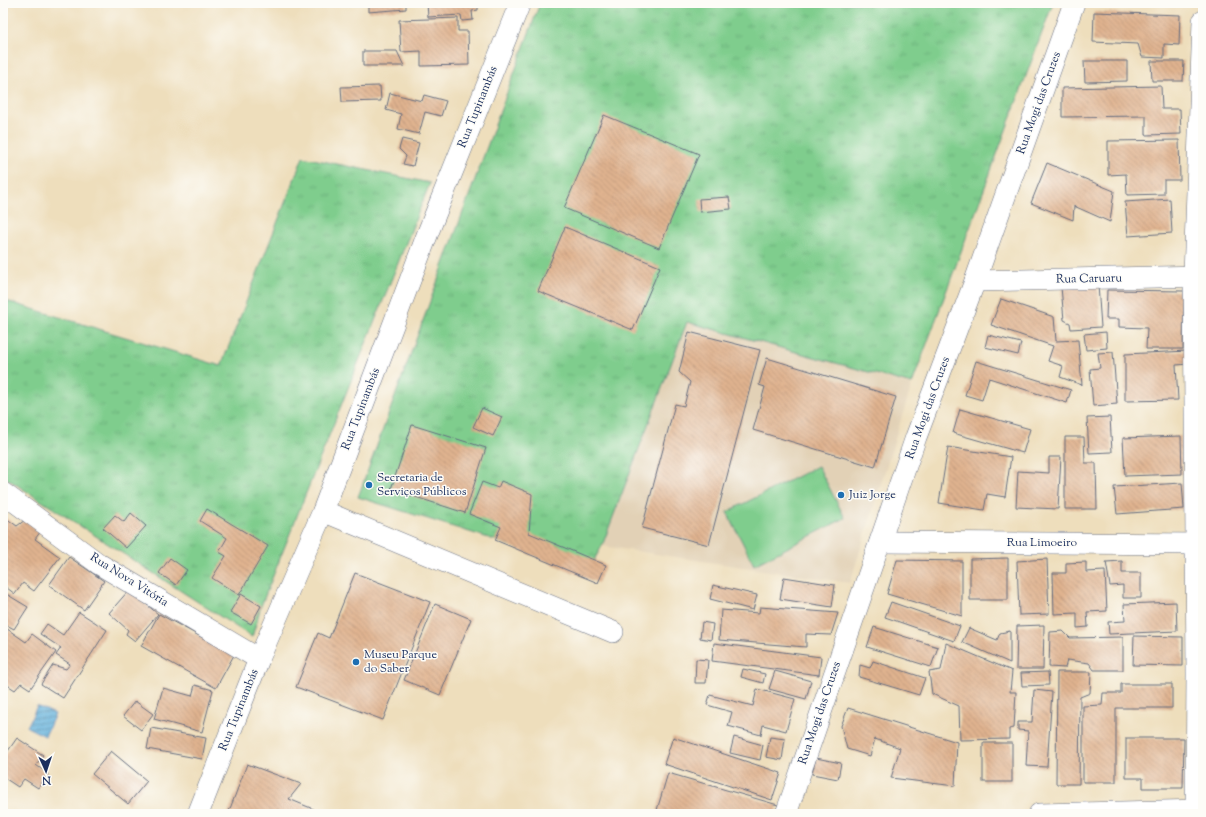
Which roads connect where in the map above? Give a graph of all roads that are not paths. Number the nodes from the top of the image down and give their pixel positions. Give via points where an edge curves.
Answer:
1 (520, 3) edge
2 (1074, 3) edge
3 (1203, 22) edge
4 (1199, 276) edge
5 (975, 281) junction
6 (3, 493) edge
7 (323, 511) junction
8 (880, 542) junction
9 (1200, 544) edge
10 (613, 632) dead end
11 (260, 659) junction
12 (1198, 811) edge
13 (198, 814) edge
14 (786, 814) edge
15 (1039, 814) edge

1 - 7 street, Rua Tupinambás via 429,230
2 - 5 street, Rua Mogi das Cruzes
3 - 4 street
4 - 5 street, Rua Caruaru
4 - 9 street
5 - 8 street, Rua Mogi das Cruzes via 916,437
6 - 11 street, Rua Nova Vitória via 99,564
7 - 10 street
7 - 11 street, Rua Tupinambás
8 - 9 street, Rua Limoeiro
8 - 14 street, Rua Mogi das Cruzes
9 - 12 street
11 - 13 street, Rua Tupinambás
12 - 15 street

